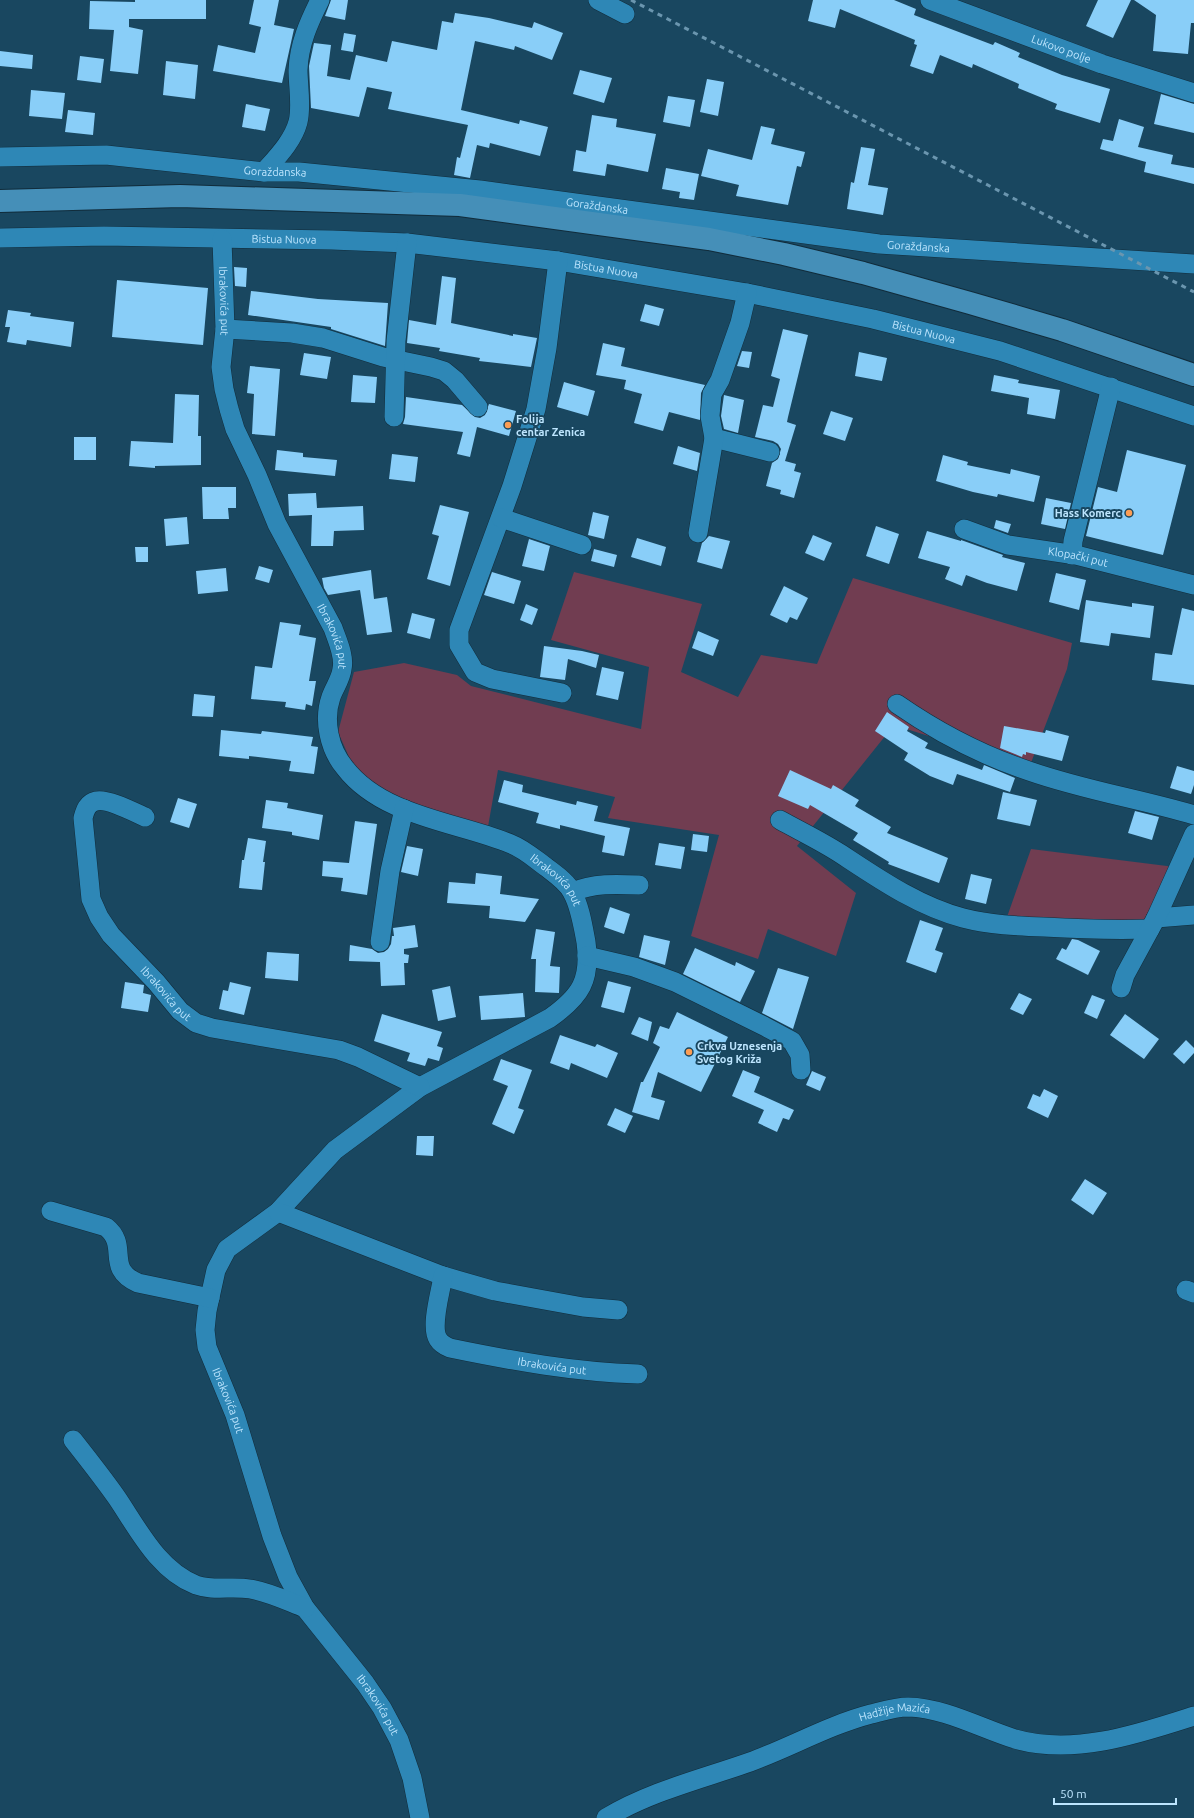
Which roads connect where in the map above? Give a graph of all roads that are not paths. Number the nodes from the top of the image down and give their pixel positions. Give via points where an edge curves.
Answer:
1 (320, 0) edge
2 (598, 0) edge
3 (930, 0) edge
4 (625, 14) dead end
5 (1194, 93) edge
6 (0, 157) edge
7 (264, 172) junction
8 (0, 201) edge
9 (0, 238) edge
10 (222, 239) junction
11 (407, 243) junction
12 (558, 262) junction
13 (1194, 264) edge
14 (747, 293) junction
15 (225, 329) junction
16 (395, 361) junction
17 (1194, 375) edge
18 (1111, 387) junction
19 (478, 407) dead end
20 (1194, 416) edge
21 (394, 417) dead end
22 (714, 438) junction
23 (770, 452) dead end
24 (501, 518) junction
25 (964, 529) dead end
26 (698, 533) dead end
27 (582, 545) dead end
28 (1072, 555) junction
29 (1194, 584) edge
30 (562, 693) dead end
31 (897, 704) dead end
32 (404, 809) junction
33 (1194, 815) edge
34 (145, 817) dead end
35 (780, 820) dead end
36 (1194, 834) edge
37 (638, 885) dead end
38 (572, 892) junction
39 (1194, 915) edge
40 (1153, 924) junction
41 (380, 942) dead end
42 (587, 956) junction
43 (1121, 988) dead end
44 (800, 1070) dead end
45 (420, 1087) junction
46 (51, 1211) dead end
47 (278, 1212) junction
48 (443, 1276) junction
49 (210, 1298) junction
50 (618, 1310) dead end
51 (638, 1374) dead end
52 (73, 1440) dead end
53 (305, 1608) junction
54 (1194, 1716) edge
55 (420, 1818) edge
56 (606, 1818) edge

1 - 7 street via 304,32 298,68 299,120 292,137
2 - 4 street
3 - 5 street, Lukovo polje via 1102,64
6 - 7 street, Goraždanska via 106,155
7 - 13 street, Goraždanska via 299,172 480,190 879,244
8 - 17 highway via 180,196 460,205 708,239 863,273 1062,330
9 - 10 street, Bistua Nuova via 104,236
10 - 11 street, Bistua Nuova
10 - 15 street, Ibrakovića put
11 - 12 street, Bistua Nuova
11 - 16 street
12 - 14 street, Bistua Nuova
12 - 24 street via 536,409
14 - 18 street, Bistua Nuova via 873,319 1000,351
14 - 22 street via 740,323 720,380 712,394 710,416
15 - 16 street via 292,333 323,338
15 - 32 street, Ibrakovića put via 221,367 235,429 278,524 338,642 343,662 342,670 327,711 327,727 332,745 344,768 356,780
16 - 19 street via 444,371
16 - 21 street
18 - 20 street, Bistua Nuova
18 - 28 street via 1072,541
22 - 23 street
22 - 26 street
24 - 27 street
24 - 30 street via 459,630 459,645 475,672 492,679
25 - 28 street, Klopački put via 1008,545
28 - 29 street, Klopački put
31 - 33 street via 966,744 1029,771
32 - 38 street, Ibrakovića put via 513,844 556,875
32 - 41 street via 390,872
34 - 45 street, Ibrakovića put via 108,802 96,801 86,807 83,818 91,899 111,935 180,1011 196,1023 212,1028 339,1050
35 - 40 street via 839,853 877,879 909,896 962,918 1018,926 1108,930
36 - 40 street
37 - 38 street via 611,884
38 - 42 street, Ibrakovića put via 584,934
39 - 40 street
40 - 43 street via 1125,975
42 - 44 street via 634,967 675,982 764,1026 792,1041 800,1055
42 - 45 street, Ibrakovića put via 582,985 569,1004 550,1018
45 - 47 street, Ibrakovića put via 335,1150
46 - 49 street via 106,1227 114,1233 119,1266 128,1279
47 - 48 street
47 - 49 street, Ibrakovića put via 227,1249 216,1270
48 - 50 street via 495,1291 583,1307
48 - 51 street, Ibrakovića put via 435,1325 435,1334 443,1345 538,1364 592,1372
49 - 53 street, Ibrakovića put via 205,1330 207,1347 235,1415 272,1536 288,1577
52 - 53 street via 148,1546 165,1564 186,1580 209,1587 252,1589
53 - 55 street, Ibrakovića put via 382,1708 398,1740 412,1778
54 - 56 street, Hadžije Mazića via 1121,1738 1040,1744 1016,1739 932,1710 907,1707 883,1711 836,1725 752,1761 661,1791

